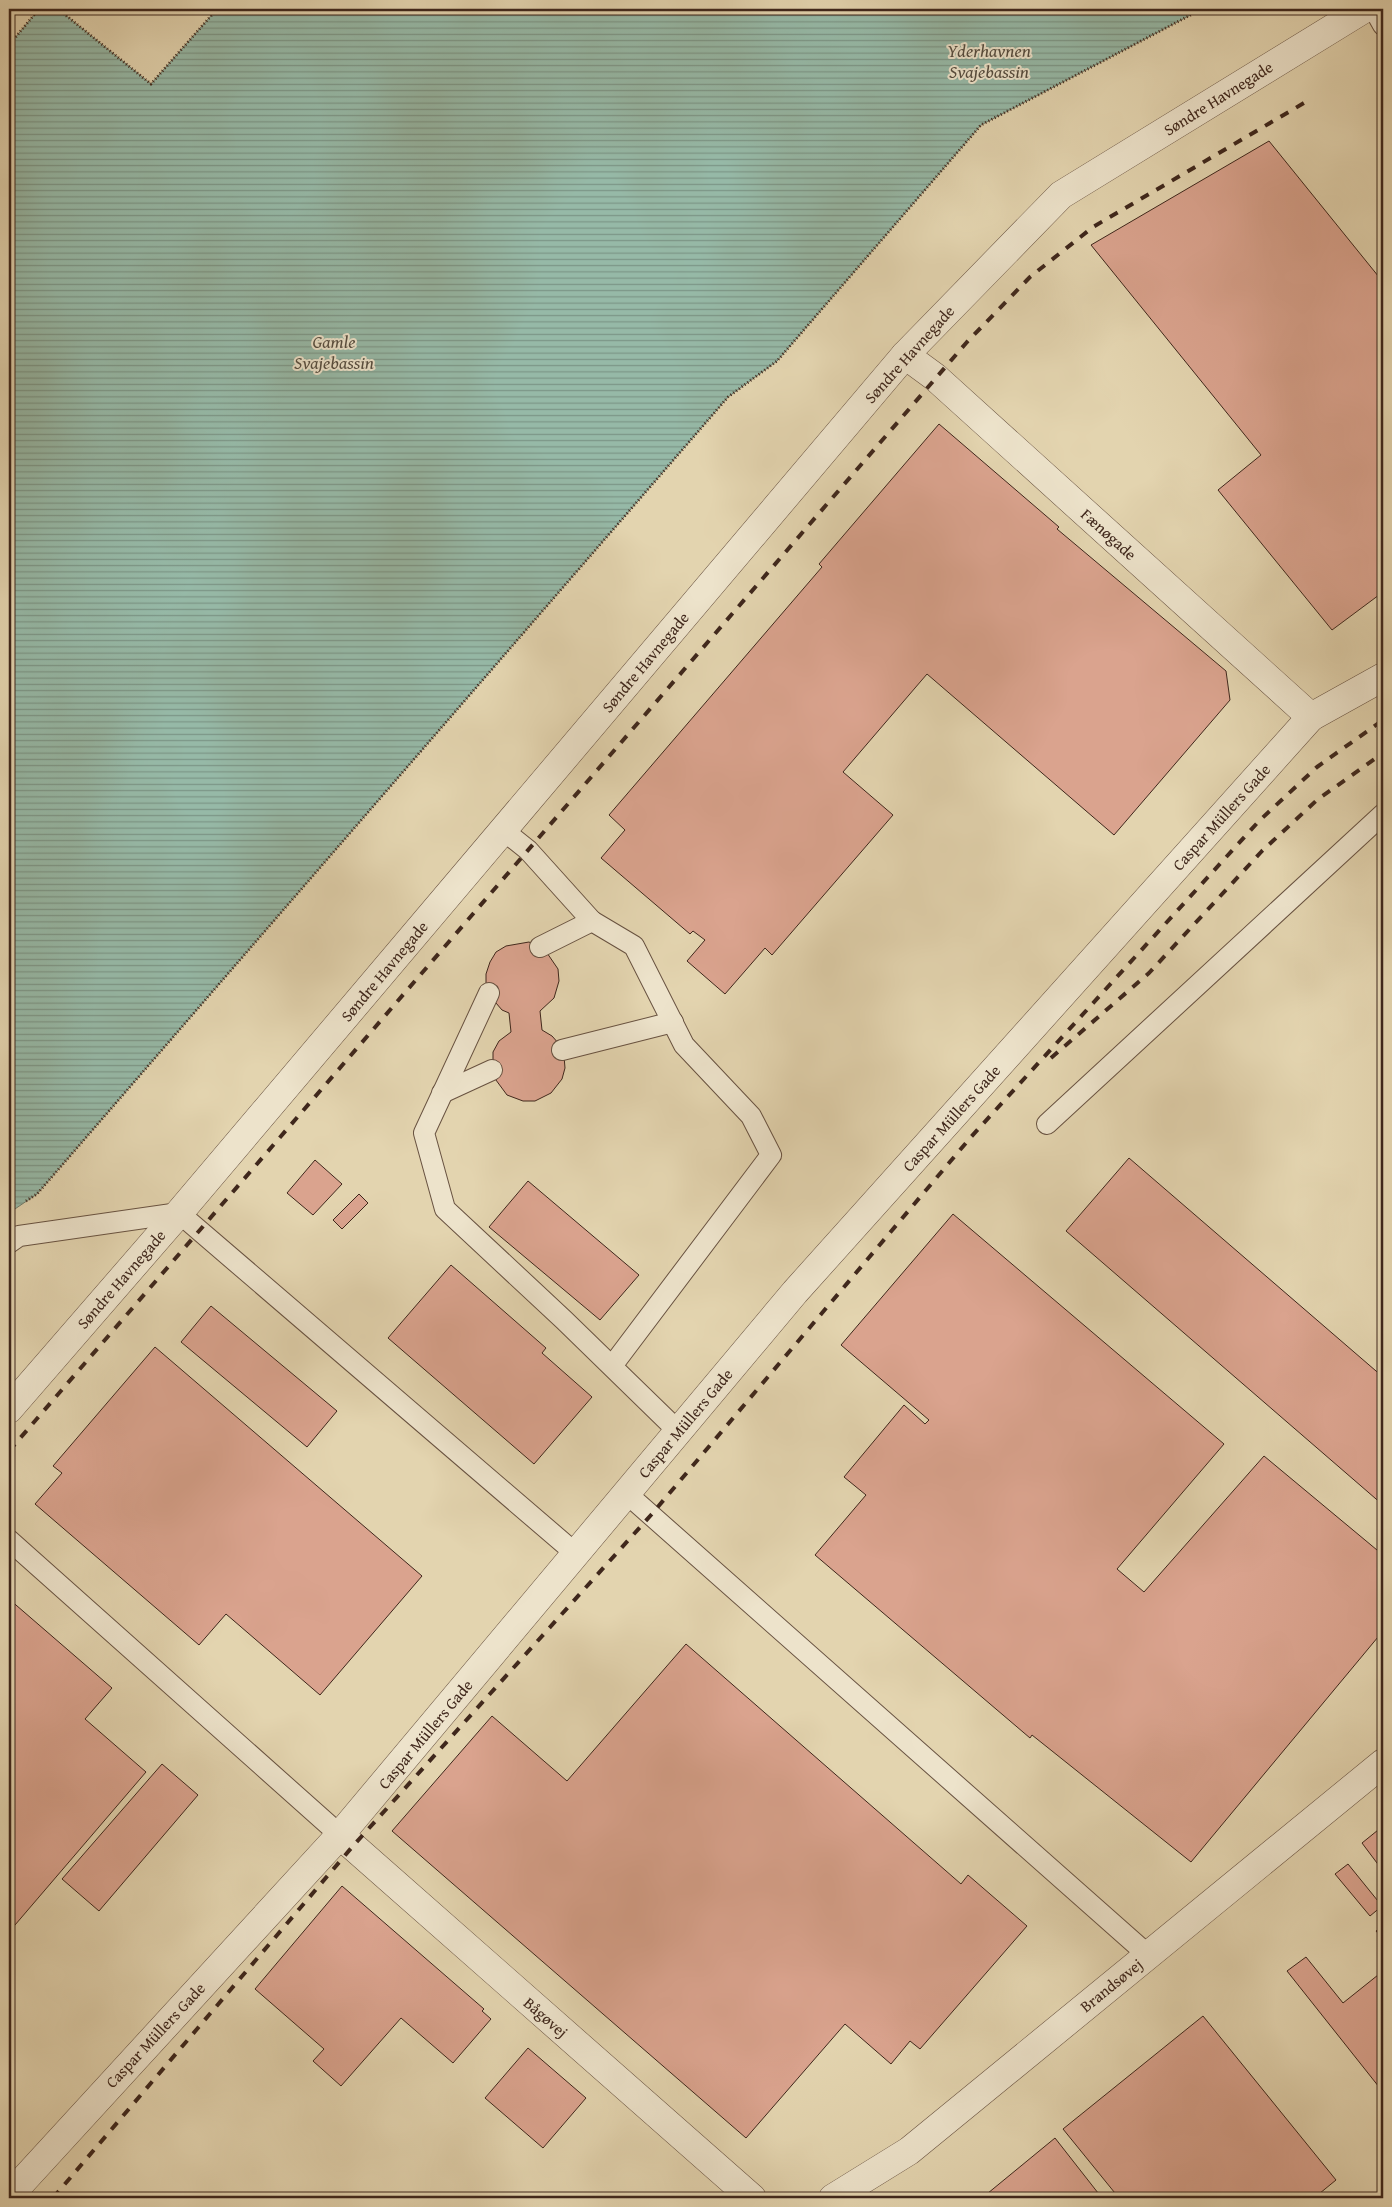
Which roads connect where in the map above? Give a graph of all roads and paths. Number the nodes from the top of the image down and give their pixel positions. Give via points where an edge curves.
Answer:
1 (39, 9) edge
2 (58, 9) edge
3 (217, 9) edge
4 (1202, 9) edge
5 (1364, 9) edge
6 (1374, 9) edge
7 (1383, 25) edge
8 (9, 44) edge
9 (905, 354) junction
10 (1383, 677) edge
11 (1311, 716) junction
12 (1383, 814) edge
13 (503, 830) junction
14 (592, 921) junction
15 (540, 947) dead end
16 (489, 992) dead end
17 (673, 1022) junction
18 (562, 1050) dead end
19 (492, 1070) dead end
20 (442, 1094) junction
21 (1047, 1124) dead end
22 (23, 1204) dead end
23 (179, 1213) junction
24 (9, 1243) edge
25 (612, 1366) junction
26 (9, 1408) edge
27 (678, 1431) junction
28 (626, 1493) junction
29 (9, 1540) edge
30 (576, 1553) junction
31 (1383, 1763) edge
32 (340, 1835) junction
33 (1148, 1955) junction
34 (9, 2196) edge
35 (752, 2198) edge
36 (833, 2198) edge

1 - 8 path
2 - 3 path via 151,84
4 - 22 path via 981,125 777,361 728,397 37,1194
5 - 9 street, Søndre Havnegade via 1061,195
6 - 7 lane
9 - 11 street, Fænøgade via 935,377
9 - 13 street, Søndre Havnegade
10 - 11 street, Caspar Müllers Gade
11 - 27 street, Caspar Müllers Gade via 795,1292
12 - 21 lane
13 - 14 lane via 528,850
13 - 23 street, Søndre Havnegade
14 - 15 lane
14 - 17 lane via 634,946
16 - 20 lane
17 - 18 lane
17 - 25 lane via 684,1045 751,1116 771,1155
19 - 20 lane
20 - 25 lane via 424,1133 445,1209
23 - 24 lane via 19,1236
23 - 26 street, Søndre Havnegade
23 - 30 lane
25 - 27 lane
27 - 28 street, Caspar Müllers Gade
28 - 30 street, Caspar Müllers Gade
28 - 33 lane
29 - 32 lane
30 - 32 street, Caspar Müllers Gade
31 - 33 street, Brandsøvej
32 - 34 street, Caspar Müllers Gade
32 - 35 street, Bågøvej
33 - 36 street, Brandsøvej via 909,2151

